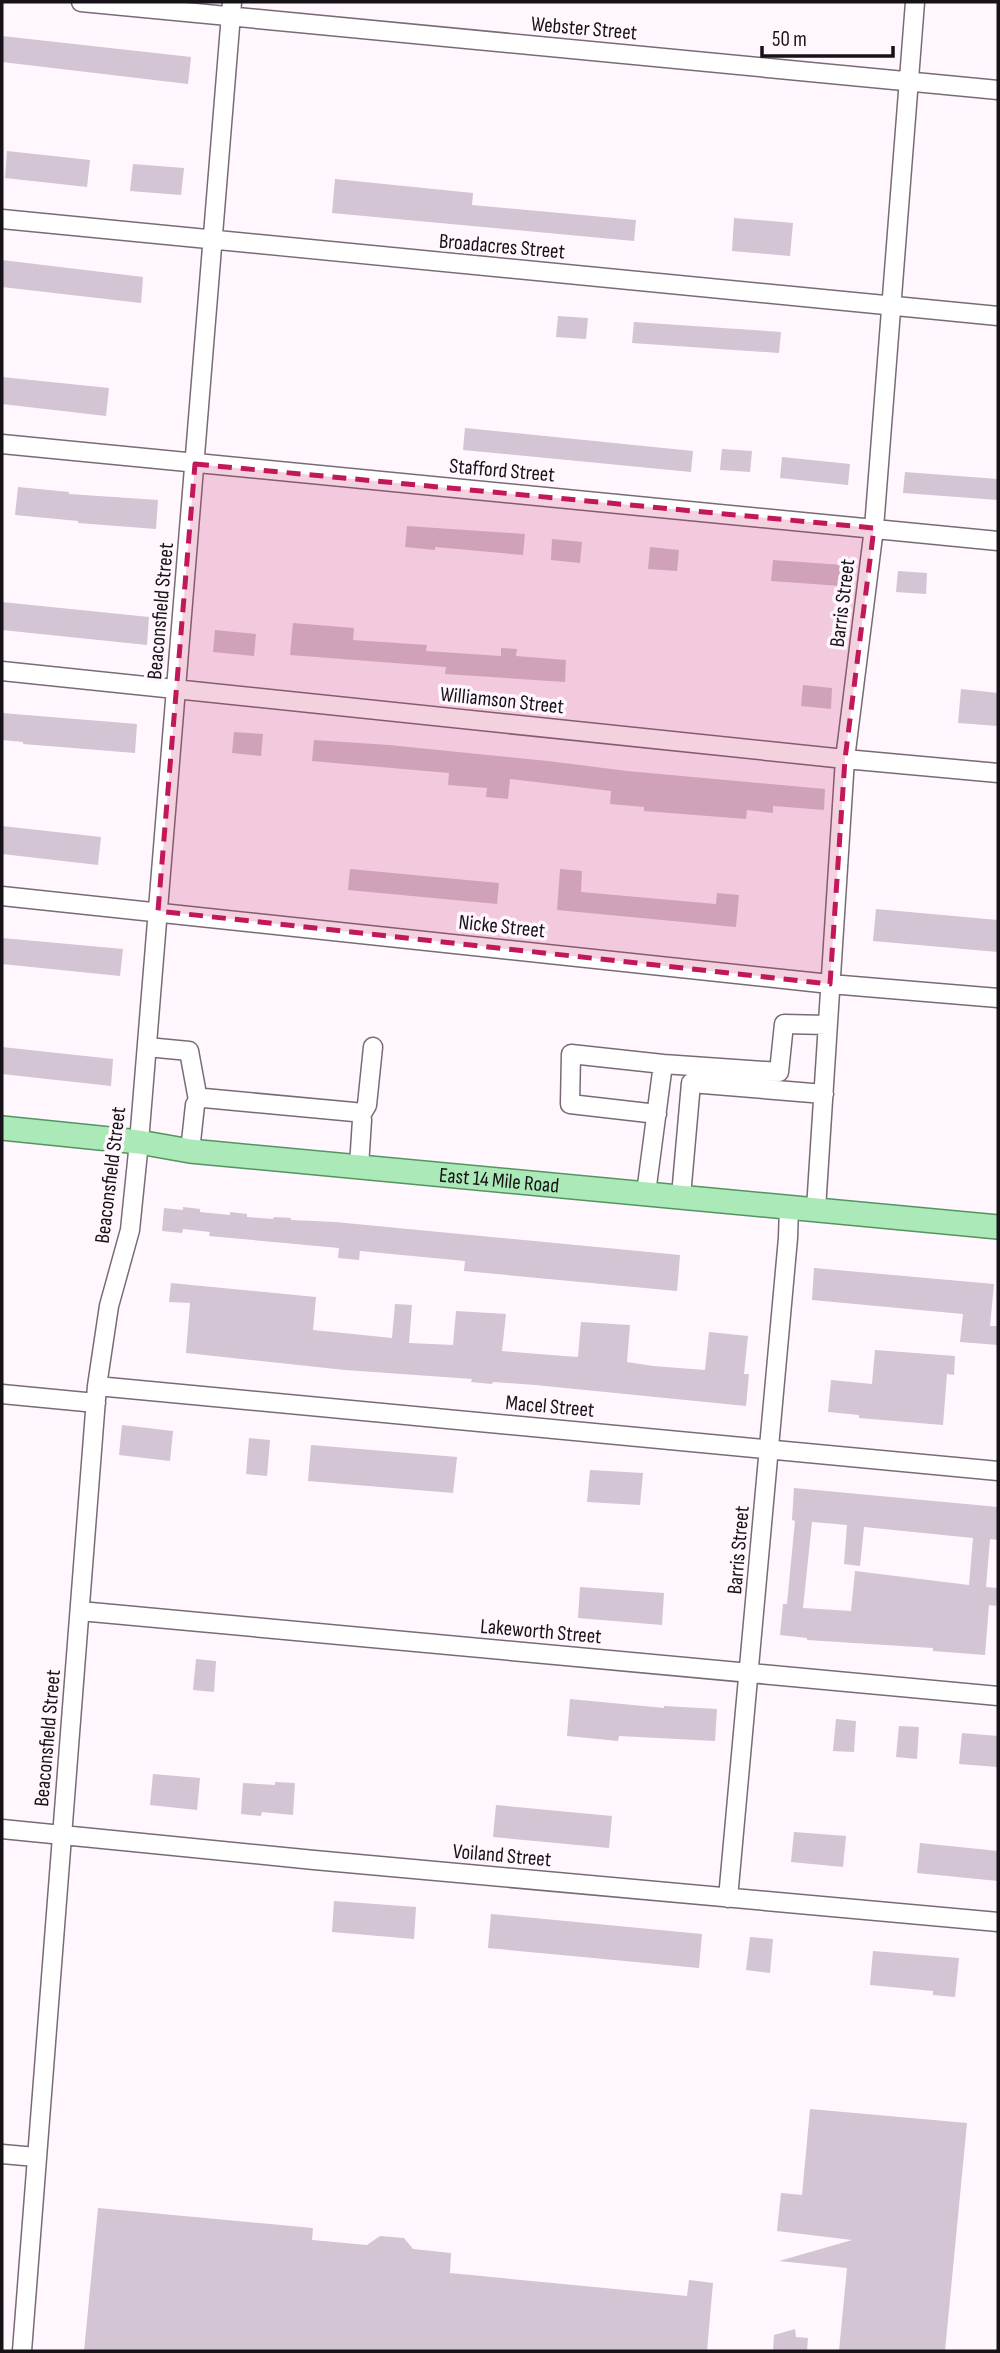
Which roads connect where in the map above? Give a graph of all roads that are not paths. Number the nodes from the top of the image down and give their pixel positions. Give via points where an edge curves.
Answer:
1 (81, 2) edge
2 (915, 2) edge
3 (232, 9) edge
4 (909, 82) junction
5 (998, 90) edge
6 (2, 219) edge
7 (213, 241) junction
8 (891, 306) junction
9 (998, 316) edge
10 (2, 444) edge
11 (195, 464) junction
12 (874, 528) junction
13 (998, 541) edge
14 (2, 670) edge
15 (176, 688) junction
16 (845, 759) junction
17 (998, 773) edge
18 (2, 896) edge
19 (158, 911) junction
20 (830, 984) junction
21 (998, 998) edge
22 (828, 1025) junction
23 (373, 1047) dead end
24 (147, 1048) junction
25 (663, 1064) junction
26 (824, 1094) junction
27 (198, 1100) junction
28 (657, 1114) junction
29 (361, 1115) junction
30 (2, 1128) edge
31 (139, 1142) junction
32 (190, 1151) junction
33 (359, 1166) junction
34 (646, 1193) junction
35 (681, 1196) junction
36 (789, 1206) junction
37 (816, 1209) junction
38 (998, 1227) edge
39 (2, 1394) edge
40 (96, 1395) junction
41 (771, 1450) junction
42 (998, 1471) edge
43 (80, 1611) junction
44 (750, 1674) junction
45 (998, 1696) edge
46 (2, 1829) edge
47 (61, 1835) junction
48 (728, 1898) junction
49 (998, 1922) edge
50 (2, 2154) edge
51 (36, 2157) junction
52 (22, 2351) edge

1 - 3 street, Webster Street
2 - 4 street, Barris Street
3 - 4 street, Webster Street
3 - 7 street, Beaconsfield Street
4 - 5 street, Webster Street
4 - 8 street, Barris Street
6 - 7 street, Broadacres Street
7 - 8 street, Broadacres Street
7 - 11 street, Beaconsfield Street
8 - 9 street, Broadacres Street
8 - 12 street, Barris Street
10 - 11 street, Stafford Street
11 - 12 street, Stafford Street
11 - 15 street, Beaconsfield Street
12 - 13 street, Stafford Street
12 - 16 street, Barris Street
14 - 15 street, Williamson Street
15 - 16 street, Williamson Street
15 - 19 street, Beaconsfield Street
16 - 17 street, Williamson Street
16 - 20 street, Barris Street
18 - 19 street, Nicke Street
19 - 20 street, Nicke Street
19 - 24 street, Beaconsfield Street
20 - 21 street, Nicke Street
20 - 22 street, Barris Street
22 - 25 street via 784,1024 779,1072
22 - 26 street, Barris Street
23 - 29 street via 367,1105
24 - 27 street via 189,1051
24 - 31 street, Beaconsfield Street
25 - 28 street
25 - 28 street via 571,1054 570,1104
26 - 35 street via 691,1083
26 - 37 street, Barris Street
27 - 29 street
27 - 32 street
28 - 34 street
29 - 33 street
30 - 31 main road, East 14 Mile Road
31 - 32 main road, East 14 Mile Road
31 - 40 street, Beaconsfield Street via 130,1230 108,1306
32 - 33 main road, East 14 Mile Road
33 - 34 main road, East 14 Mile Road
34 - 35 main road, East 14 Mile Road
35 - 36 main road, East 14 Mile Road
36 - 37 main road, East 14 Mile Road
36 - 41 street, Barris Street
37 - 38 main road, East 14 Mile Road
39 - 40 street, Macel Street
40 - 41 street, Macel Street
40 - 43 street, Beaconsfield Street
41 - 42 street, Macel Street
41 - 44 street, Barris Street
43 - 44 street, Lakeworth Street
43 - 47 street, Beaconsfield Street
44 - 45 street, Lakeworth Street
44 - 48 street, Barris Street
46 - 47 street, Voiland Street
47 - 48 street, Voiland Street
47 - 51 street, Beaconsfield Street
48 - 49 street, Voiland Street
50 - 51 street
51 - 52 street, Beaconsfield Street

